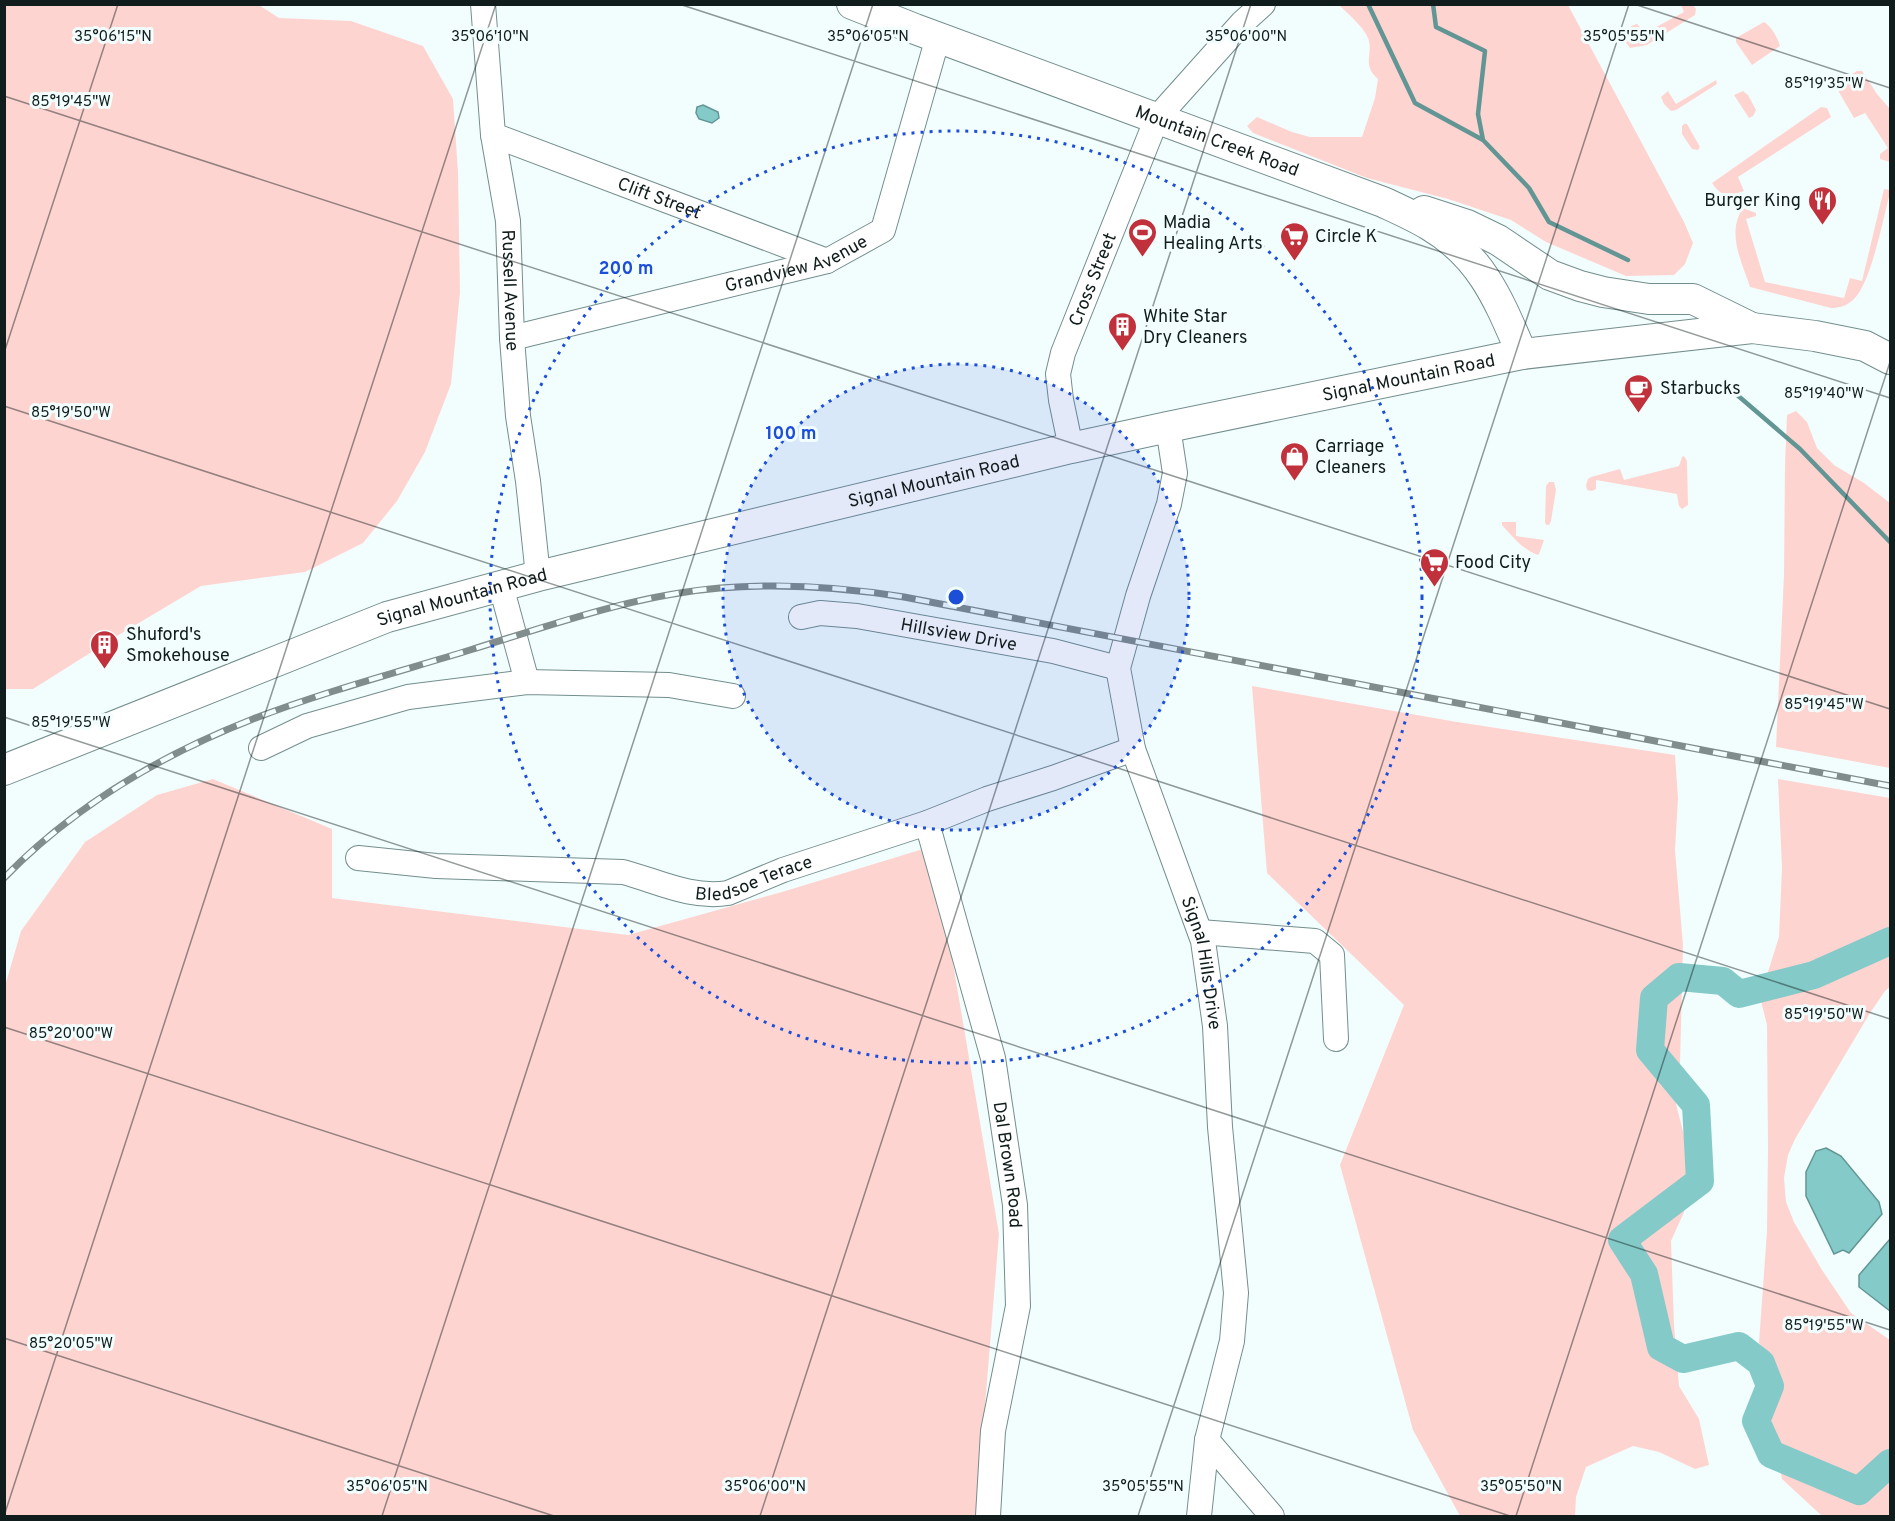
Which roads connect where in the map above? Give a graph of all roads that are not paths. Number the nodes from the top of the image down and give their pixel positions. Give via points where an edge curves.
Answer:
1 (483, 4) edge
2 (852, 4) edge
3 (1263, 4) edge
4 (938, 37) junction
5 (1157, 118) junction
6 (493, 135) junction
7 (1383, 202) junction
8 (827, 261) junction
9 (1752, 328) junction
10 (512, 338) junction
11 (1522, 354) junction
12 (1890, 359) edge
13 (1168, 427) junction
14 (1071, 448) junction
15 (538, 576) junction
16 (501, 586) junction
17 (801, 617) dead end
18 (1118, 668) junction
19 (527, 682) junction
20 (733, 696) dead end
21 (261, 748) dead end
22 (1133, 749) junction
23 (9, 771) edge
24 (927, 823) junction
25 (358, 858) dead end
26 (1200, 932) junction
27 (1336, 1039) dead end
28 (1207, 1440) junction
29 (988, 1516) edge
30 (1199, 1516) edge
31 (1272, 1516) edge

1 - 6 street, Russell Avenue
2 - 4 main road, Mountain Creek Road
3 - 5 street, Cross Street
4 - 5 main road, Mountain Creek Road
4 - 8 street, Grandview Avenue via 883,230
5 - 7 main road, Mountain Creek Road
5 - 14 street, Cross Street via 1063,352 1058,374
6 - 8 street, Clift Street
6 - 10 street, Russell Avenue via 508,222
7 - 9 main road via 1467,225 1550,274 1580,286 1649,299 1693,299
7 - 11 main road, Mountain Creek Road via 1430,225 1459,247 1499,300
8 - 10 street, Grandview Avenue
9 - 11 main road, Signal Mountain Road
9 - 12 main road, Signal Mountain Road via 1865,346
10 - 15 street, Russell Avenue
11 - 13 main road, Signal Mountain Road
13 - 14 main road, Signal Mountain Road
13 - 18 street, Signal Hills Drive via 1175,473 1169,504
14 - 15 main road, Signal Mountain Road
15 - 16 main road, Signal Mountain Road
16 - 19 street
16 - 23 main road, Signal Mountain Road via 387,617
17 - 18 street, Hillsview Drive via 820,613 857,616 1053,651
18 - 22 street, Signal Hills Drive
19 - 20 street via 669,685
19 - 21 street via 408,697 307,726
22 - 24 street, Bledsoe Terace
22 - 26 street, Signal Hills Drive
24 - 25 street, Bledsoe Terace via 719,895 675,889 623,872 436,866
24 - 29 street, Dal Brown Road via 993,1058 1015,1205 1018,1306 993,1431
26 - 27 street via 1314,941 1332,955
26 - 28 street, Signal Hills Drive via 1215,1026 1236,1293 1232,1341
28 - 30 street, Signal Hills Drive
28 - 31 street

